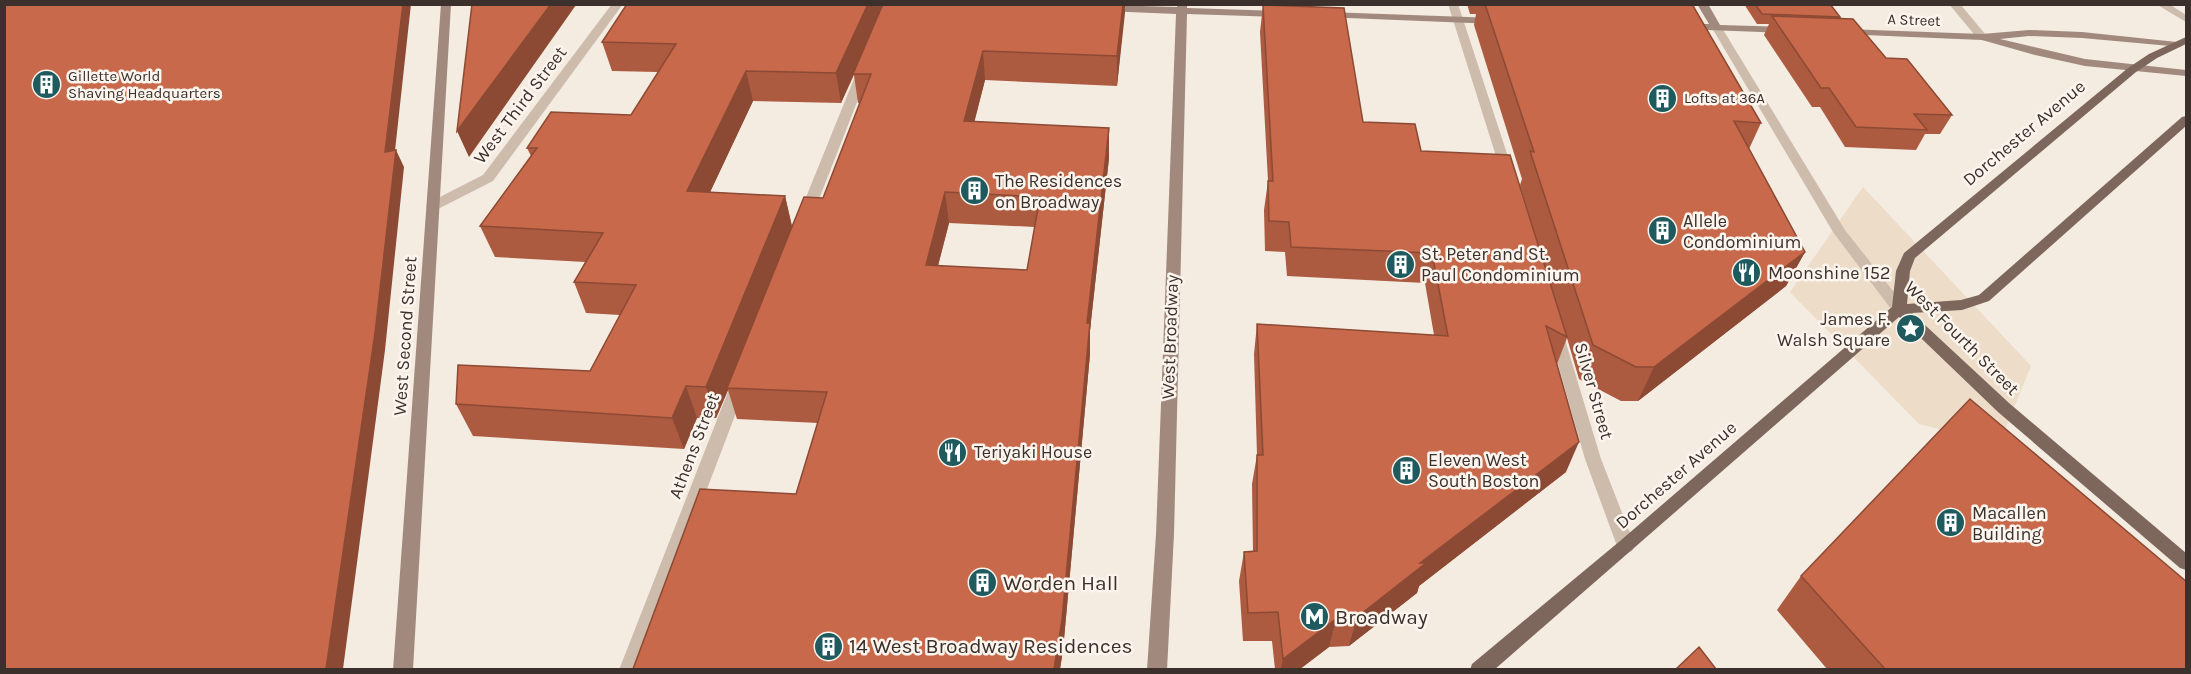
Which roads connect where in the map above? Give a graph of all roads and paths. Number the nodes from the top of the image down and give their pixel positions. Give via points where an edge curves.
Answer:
1 (446, 4) edge
2 (618, 4) edge
3 (1453, 4) edge
4 (1702, 4) edge
5 (1954, 4) edge
6 (2161, 4) edge
7 (1091, 7) edge
8 (1182, 8) edge
9 (1295, 14) edge
10 (1316, 15) edge
11 (2187, 19) edge
12 (1457, 20) junction
13 (1504, 21) edge
14 (1677, 27) edge
15 (1717, 28) junction
16 (1801, 31) edge
17 (1836, 32) edge
18 (1982, 37) junction
19 (2182, 42) edge
20 (869, 58) edge
21 (2132, 70) junction
22 (2187, 73) edge
23 (2187, 120) edge
24 (1513, 189) edge
25 (433, 206) junction
26 (801, 228) edge
27 (1899, 309) junction
28 (1552, 317) edge
29 (746, 368) edge
30 (1626, 546) junction
31 (2187, 563) edge
32 (403, 669) edge
33 (628, 669) edge
34 (1157, 669) edge
35 (1479, 669) edge

1 - 25 main road, West Second Street
2 - 25 street, West Third Street via 488,178
3 - 12 street
4 - 15 main road, West Fourth Street
5 - 18 street
6 - 11 street
7 - 8 main road
8 - 9 main road
8 - 34 main road, West Broadway
10 - 12 main road
12 - 13 main road
12 - 24 street
14 - 15 main road
15 - 16 main road
15 - 27 street, West Fourth Street via 1840,232
17 - 18 main road, A Street
18 - 19 main road, A Street via 2061,34
18 - 21 main road, A Street via 2056,57
19 - 21 main road, Dorchester Avenue
20 - 26 street
21 - 22 main road, A Street
21 - 27 main road, Dorchester Avenue via 1909,256 1903,271
23 - 27 main road via 1984,298 1962,305
25 - 32 main road, West Second Street
27 - 30 main road, Dorchester Avenue
27 - 31 main road, West Fourth Street via 2000,406
28 - 30 street, Silver Street via 1593,459
29 - 33 street, Athens Street
30 - 35 main road, Dorchester Avenue

